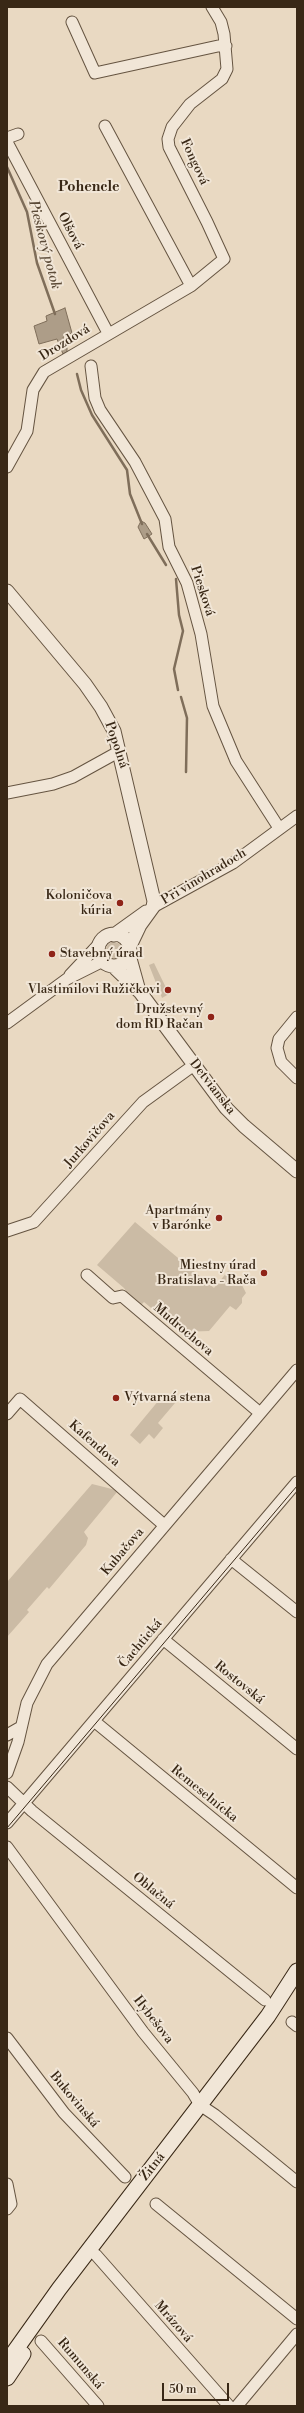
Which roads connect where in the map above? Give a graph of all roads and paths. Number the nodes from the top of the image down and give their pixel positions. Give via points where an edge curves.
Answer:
1 (212, 7) edge
2 (72, 22) dead end
3 (226, 46) junction
4 (105, 126) dead end
5 (7, 142) edge
6 (224, 260) joint
7 (191, 286) junction
8 (108, 333) junction
9 (91, 366) dead end
10 (7, 467) edge
11 (7, 591) edge
12 (120, 751) junction
13 (7, 793) edge
14 (297, 816) edge
15 (279, 828) junction
16 (151, 909) junction
17 (114, 935) junction
18 (101, 942) junction
19 (129, 952) junction
20 (108, 963) junction
21 (67, 979) junction
22 (140, 992) junction
23 (297, 1017) edge
24 (7, 1024) edge
25 (194, 1065) junction
26 (297, 1078) edge
27 (297, 1171) edge
28 (7, 1231) edge
29 (87, 1275) dead end
30 (297, 1370) edge
31 (260, 1413) junction
32 (7, 1414) edge
33 (297, 1482) edge
34 (164, 1525) junction
35 (231, 1560) junction
36 (297, 1612) edge
37 (163, 1639) junction
38 (94, 1721) junction
39 (21, 1727) junction
40 (7, 1735) edge
41 (297, 1748) edge
42 (9, 1760) edge
43 (7, 1773) edge
44 (7, 1787) edge
45 (24, 1802) junction
46 (7, 1823) edge
47 (8, 1853) edge
48 (297, 1888) edge
49 (297, 1971) edge
50 (297, 1989) edge
51 (265, 2000) dead end
52 (7, 2038) edge
53 (204, 2108) junction
54 (125, 2177) dead end
55 (297, 2182) edge
56 (7, 2184) edge
57 (156, 2204) dead end
58 (7, 2209) edge
59 (96, 2256) junction
60 (297, 2319) edge
61 (297, 2334) edge
62 (41, 2341) dead end
63 (7, 2362) edge
64 (7, 2378) edge
65 (98, 2406) edge
66 (229, 2406) edge
67 (238, 2406) edge

1 - 3 street, Fongová via 221,22
2 - 3 street via 95,74
3 - 6 street, Fongová via 227,69 222,79 190,104 172,127 168,139 169,147
4 - 7 street
5 - 8 street, Olšová
6 - 7 street, Drozdová
7 - 8 street, Drozdová
8 - 10 street, Drozdová via 38,378 33,390 27,431
9 - 15 street, Piesková via 100,410 134,462 165,519 169,547 187,583 201,634 213,706 236,761
11 - 12 street, Popolná via 85,684 114,731
12 - 13 street via 60,782
12 - 16 street, Popolná via 153,896
14 - 15 street, Pri vinohradoch
15 - 16 street, Pri vinohradoch via 232,864
16 - 17 street, Pri vinohradoch
16 - 19 street, Pri vinohradoch
17 - 18 street via 106,937
17 - 19 street via 123,938
18 - 20 street via 99,953
18 - 21 street
19 - 20 street via 122,964
19 - 22 street, Detvianska
20 - 21 street
20 - 22 street, Detvianska
21 - 24 street
22 - 25 street, Detvianska
23 - 26 street via 279,1039 277,1048 281,1062
25 - 27 street, Detvianska via 239,1121
25 - 28 street, Jurkovičova via 143,1102 34,1222
29 - 31 street, Mudrochova via 113,1298 122,1296
30 - 31 street, Kubačova
31 - 34 street, Kubačova
32 - 34 street, Kafendova via 20,1399
33 - 35 street, Čachtická
34 - 39 street, Kubačova via 47,1664 30,1696
35 - 36 street
35 - 37 street, Čachtická
37 - 38 street, Čachtická
37 - 41 street, Rostovská
38 - 45 street, Čachtická
38 - 48 street, Remeselnícka
39 - 40 street
39 - 42 street, Kubačova
42 - 43 street, Kubačova
44 - 45 street, Oblačná
45 - 46 street, Čachtická
45 - 51 street, Oblačná
47 - 53 street, Hybešova
49 - 53 main road, Žitná
50 - 53 main road, Žitná via 272,2025
52 - 54 street, Bukovinská via 64,2113
53 - 55 street, Hybešova
53 - 59 main road, Žitná
53 - 63 main road, Žitná
56 - 58 street via 11,2204
57 - 60 street
59 - 64 main road, Žitná
59 - 66 street, Mrázová
61 - 67 street
62 - 65 street, Rumunská

